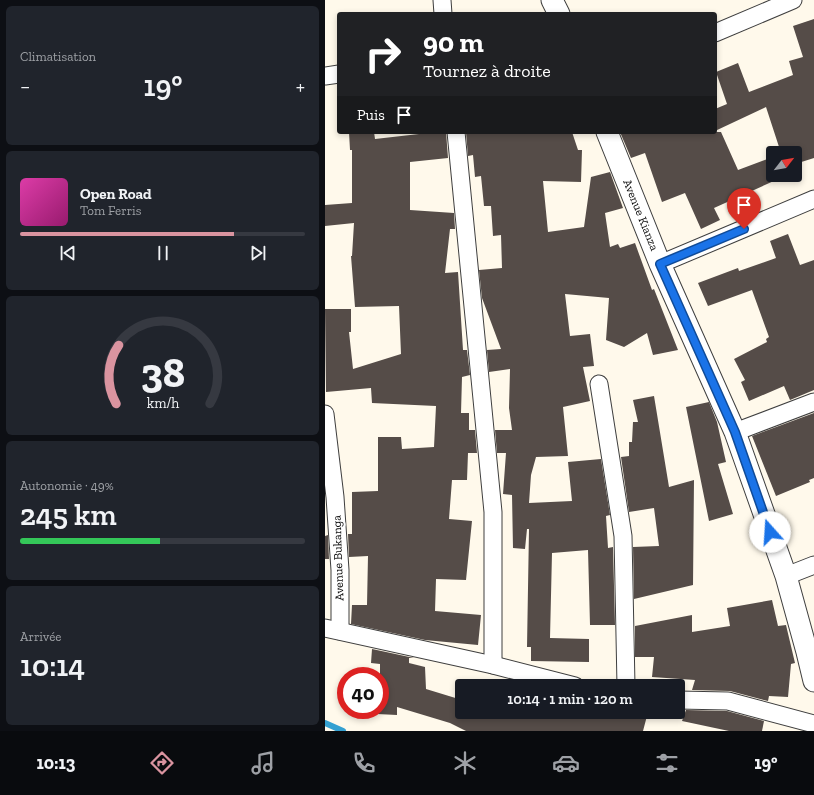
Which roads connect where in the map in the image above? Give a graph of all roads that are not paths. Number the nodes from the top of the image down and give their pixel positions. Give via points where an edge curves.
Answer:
1 (442, 0) edge
2 (552, 0) edge
3 (793, 0) edge
4 (443, 12) edge
5 (558, 12) edge
6 (717, 32) edge
7 (337, 74) edge
8 (325, 76) edge
9 (456, 134) edge
10 (608, 134) edge
11 (814, 199) edge
12 (660, 264) junction
13 (599, 384) dead end
14 (814, 402) edge
15 (325, 414) edge
16 (735, 432) junction
17 (814, 565) edge
18 (786, 576) junction
19 (333, 629) edge
20 (493, 665) junction
21 (548, 679) edge
22 (626, 679) edge
23 (814, 681) edge
24 (685, 700) edge
25 (814, 724) edge

1 - 4 street
2 - 5 street
3 - 6 street
7 - 8 street
9 - 20 street via 493,512
10 - 12 street, Avenue Kianza
11 - 12 street
12 - 16 street, Avenue Kianza
13 - 22 street via 623,536
14 - 16 street
15 - 19 street, Avenue Bukanga via 335,497 340,570
16 - 18 street, Avenue Kianza
17 - 18 street
18 - 23 street, Avenue Kianza
19 - 20 street
20 - 21 street
24 - 25 street via 728,701

